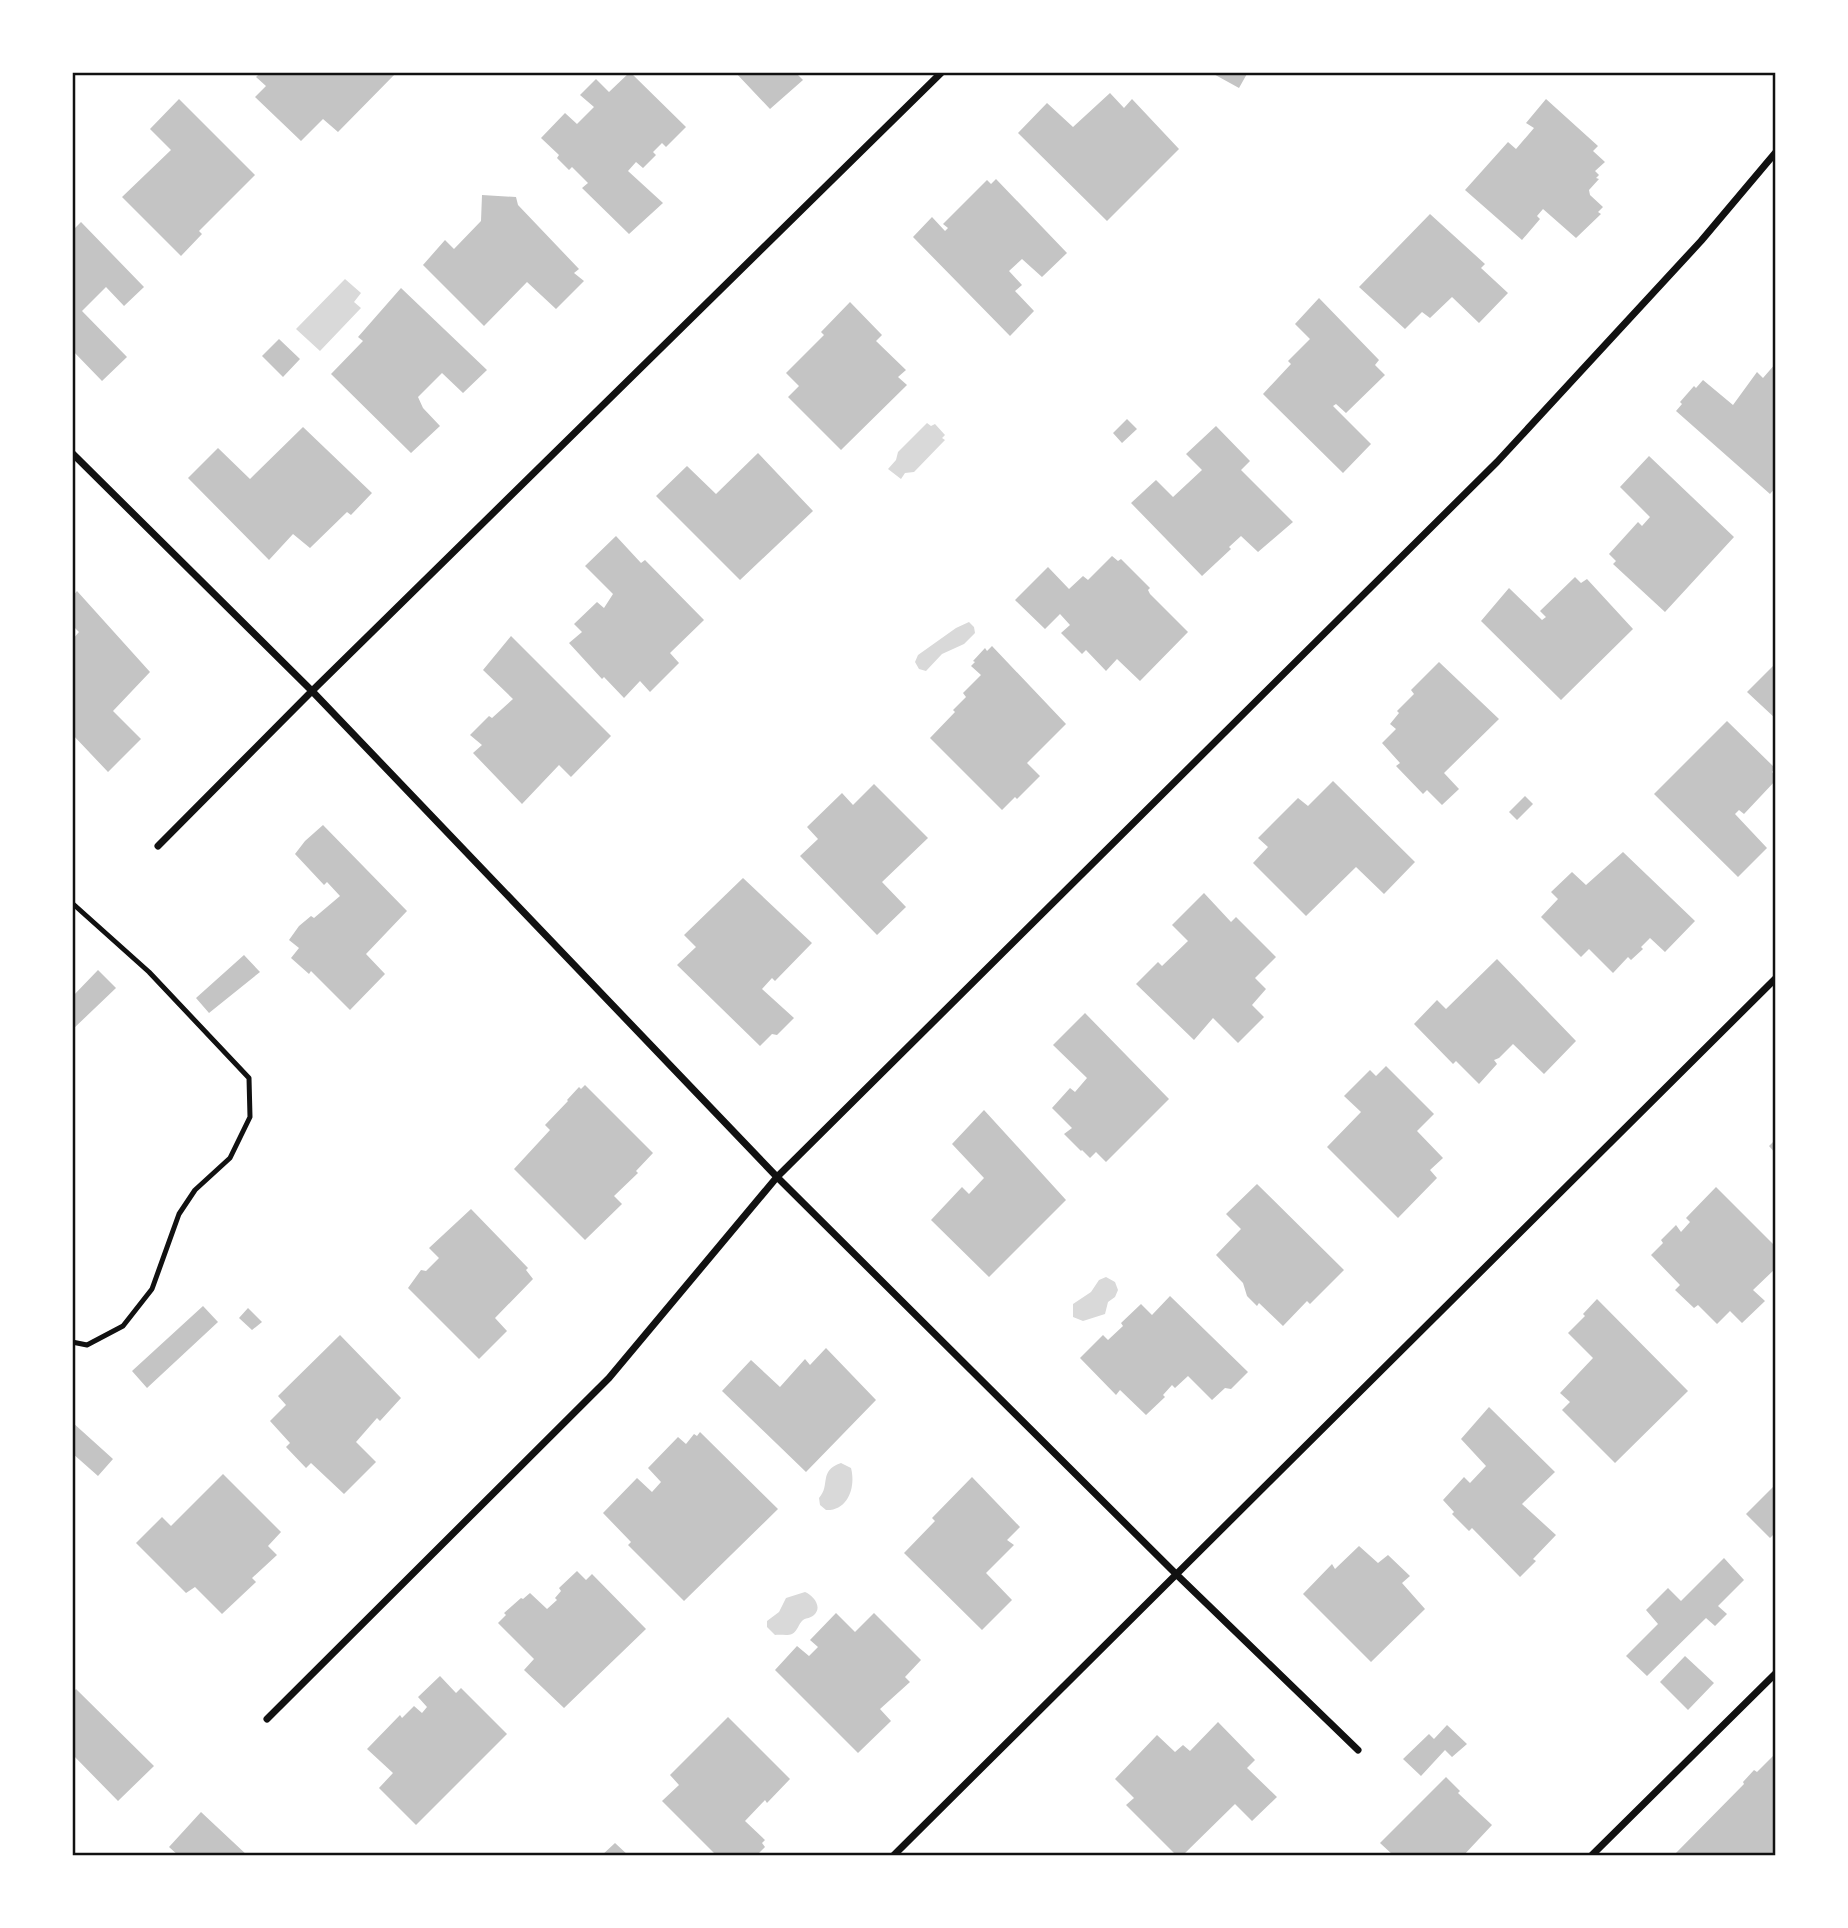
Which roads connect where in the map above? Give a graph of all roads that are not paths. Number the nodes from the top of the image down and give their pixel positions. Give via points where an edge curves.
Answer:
1 (942, 72) edge
2 (1776, 152) edge
3 (72, 453) edge
4 (312, 691) junction
5 (158, 846) dead end
6 (72, 903) edge
7 (1776, 978) edge
8 (777, 1177) junction
9 (72, 1342) edge
10 (1176, 1574) junction
11 (1776, 1673) edge
12 (267, 1719) dead end
13 (1358, 1750) dead end
14 (893, 1856) edge
15 (1591, 1856) edge

1 - 4 street
2 - 8 street via 1701,241 1497,461
3 - 4 street
4 - 5 street
4 - 8 street
6 - 9 lane via 149,972 249,1078 250,1117 230,1158 195,1190 179,1214 152,1289 123,1326 87,1345
7 - 10 street
8 - 10 street
8 - 12 street via 609,1378
10 - 13 street
10 - 14 street
11 - 15 street

